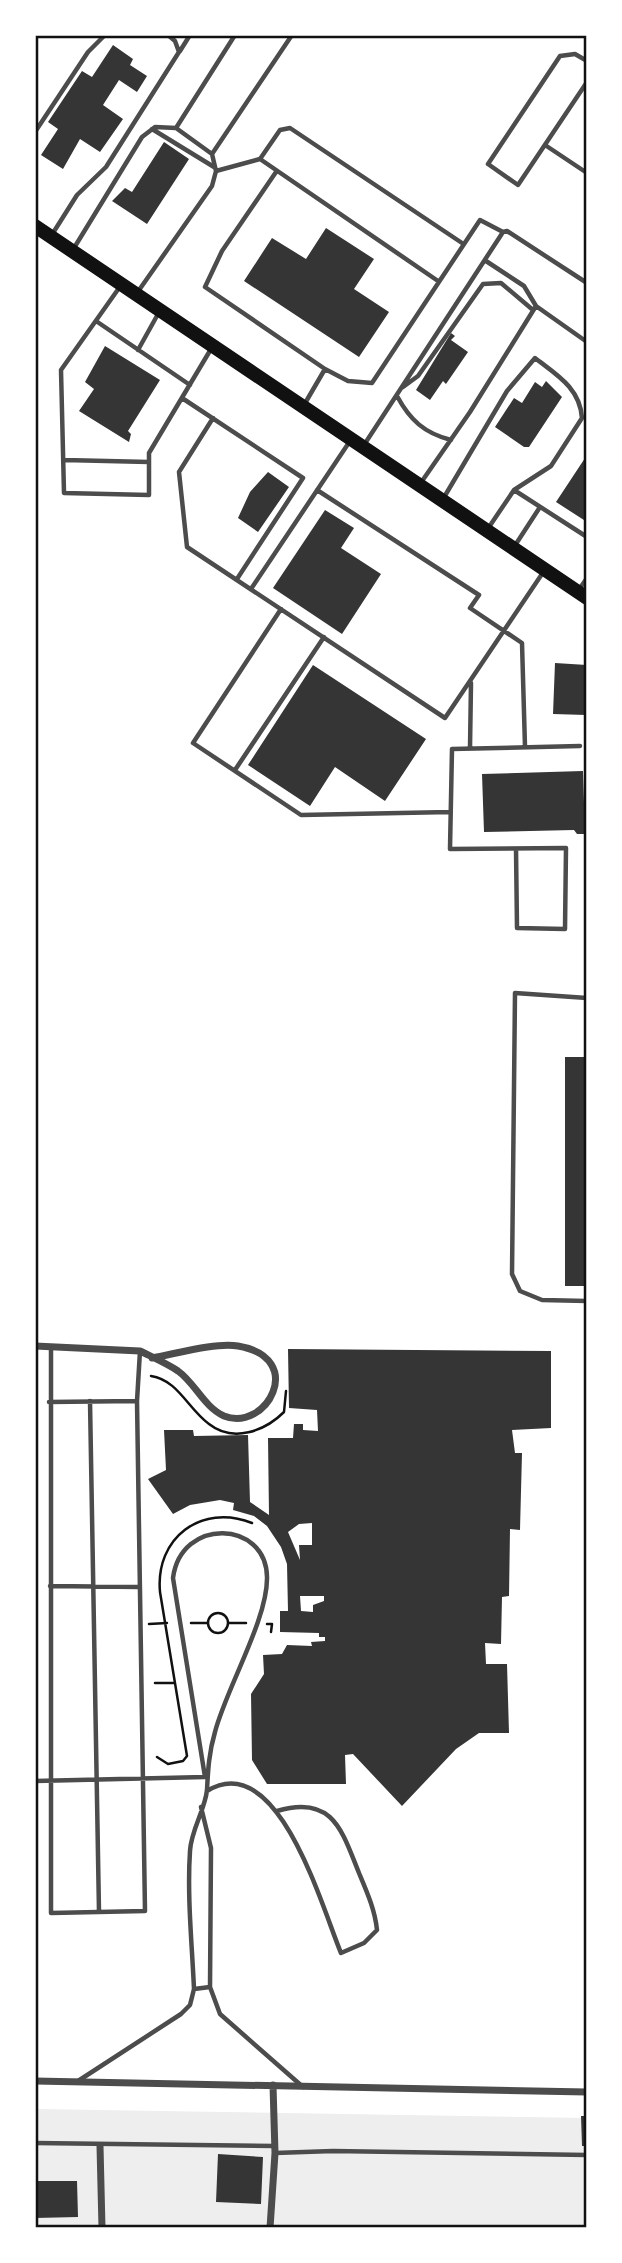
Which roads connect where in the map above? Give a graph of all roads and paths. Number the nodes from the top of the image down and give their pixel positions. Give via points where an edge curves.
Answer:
1 (105, 35) edge
2 (168, 35) edge
3 (190, 35) edge
4 (235, 35) edge
5 (292, 35) edge
6 (179, 52) junction
7 (587, 61) edge
8 (587, 82) edge
9 (176, 128) junction
10 (152, 129) junction
11 (35, 132) edge
12 (545, 145) junction
13 (212, 154) junction
14 (260, 159) junction
15 (216, 169) junction
16 (276, 172) junction
17 (587, 173) edge
18 (35, 226) edge
19 (503, 232) junction
20 (50, 237) junction
21 (462, 243) junction
22 (72, 251) junction
23 (486, 261) junction
24 (438, 281) junction
25 (587, 283) edge
26 (121, 284) junction
27 (136, 294) junction
28 (534, 308) junction
29 (160, 310) junction
30 (96, 321) junction
31 (587, 342) edge
32 (213, 345) junction
33 (138, 350) junction
34 (325, 369) junction
35 (190, 385) junction
36 (401, 388) junction
37 (397, 395) junction
38 (182, 398) junction
39 (304, 406) junction
40 (213, 418) junction
41 (451, 440) junction
42 (357, 442) junction
43 (64, 460) junction
44 (149, 462) junction
45 (420, 485) junction
46 (317, 490) junction
47 (514, 490) junction
48 (442, 500) junction
49 (540, 507) junction
50 (487, 530) junction
51 (587, 537) edge
52 (513, 548) junction
53 (545, 569) junction
54 (587, 578) edge
55 (237, 579) junction
56 (251, 589) junction
57 (582, 595) edge
58 (281, 609) junction
59 (505, 630) junction
60 (324, 637) junction
61 (471, 680) junction
62 (580, 746) dead end
63 (525, 747) junction
64 (470, 748) junction
65 (235, 771) junction
66 (450, 811) junction
67 (516, 849) junction
68 (587, 998) edge
69 (587, 1301) edge
70 (35, 1346) edge
71 (51, 1347) junction
72 (140, 1351) junction
73 (152, 1358) junction
74 (90, 1401) junction
75 (137, 1401) junction
76 (50, 1402) junction
77 (50, 1586) junction
78 (140, 1587) junction
79 (93, 1588) junction
80 (218, 1613) joint
81 (155, 1683) dead end
82 (175, 1683) dead end
83 (205, 1777) junction
84 (143, 1778) junction
85 (51, 1780) junction
86 (96, 1780) junction
87 (35, 1781) edge
88 (207, 1791) junction
89 (201, 1807) junction
90 (277, 1811) junction
91 (99, 1912) junction
92 (210, 1987) junction
93 (194, 1989) junction
94 (35, 2081) edge
95 (78, 2082) junction
96 (273, 2085) junction
97 (303, 2087) junction
98 (587, 2092) edge
99 (35, 2143) edge
100 (100, 2146) junction
101 (275, 2150) junction
102 (587, 2155) edge
103 (102, 2228) edge
104 (270, 2228) edge

1 - 11 lane via 88,52
2 - 6 lane
3 - 6 lane
4 - 9 lane
5 - 13 lane
6 - 20 lane via 106,167 77,195
7 - 12 lane via 575,54 560,56 488,163 518,185
8 - 12 lane
9 - 10 lane
9 - 13 lane
10 - 15 lane
10 - 22 lane via 142,137
12 - 17 lane
13 - 15 lane
14 - 15 lane
14 - 16 lane
14 - 21 lane via 280,130 290,128
15 - 27 lane via 212,186
16 - 24 lane
16 - 34 lane via 222,251 205,287
18 - 20 main road
19 - 21 lane via 480,220
19 - 23 lane
19 - 25 lane
20 - 22 main road
21 - 24 lane
22 - 26 main road
23 - 28 lane via 524,286
23 - 36 lane
24 - 34 lane via 372,383 348,381
26 - 27 main road
26 - 30 lane
27 - 29 main road
28 - 31 lane
28 - 36 lane via 501,283 483,284 418,376
28 - 41 lane
29 - 32 main road
29 - 33 lane
30 - 33 lane
30 - 43 lane via 61,370
32 - 35 lane
32 - 39 main road
33 - 35 lane
34 - 39 lane
35 - 38 lane
36 - 37 lane
37 - 41 lane via 419,427
37 - 42 lane
38 - 40 lane
38 - 44 lane via 149,453
39 - 42 main road
40 - 55 lane via 179,472 187,547
40 - 55 lane via 303,478
41 - 45 lane
42 - 45 main road
42 - 46 lane
43 - 44 lane
43 - 44 lane via 64,493 137,495 149,495
45 - 48 main road
46 - 56 lane
46 - 59 lane via 479,595 470,608
47 - 48 lane via 551,466 582,418 572,390 535,358 507,391
47 - 49 lane
47 - 50 lane
48 - 50 main road
49 - 51 lane
49 - 52 lane
50 - 52 main road
52 - 53 main road
53 - 57 main road
53 - 59 lane
54 - 57 lane
55 - 56 lane
56 - 58 lane
58 - 60 lane
58 - 65 lane via 193,743
59 - 61 lane
59 - 63 lane via 523,643
60 - 61 lane via 445,718
60 - 65 lane
61 - 64 lane
62 - 63 lane
63 - 64 lane
64 - 66 lane via 452,749
65 - 66 lane via 301,815
66 - 67 lane via 450,849
67 - 67 lane via 566,848 565,929 517,928
68 - 69 lane via 515,993 512,1274 520,1291 542,1300
70 - 71 street
71 - 72 street
71 - 76 lane
72 - 73 street
72 - 75 lane
73 - 73 street via 178,1371 224,1416 241,1419 275,1394 276,1375 262,1353 236,1345
74 - 75 lane
74 - 76 lane
74 - 79 lane
75 - 78 lane
76 - 77 lane
77 - 79 lane
77 - 85 lane
78 - 79 lane
78 - 84 lane
79 - 86 lane
80 - 80 path via 229,1623 219,1633 210,1630 208,1623
81 - 82 path
83 - 83 lane via 215,1731 256,1624 267,1579 258,1551 242,1538 222,1532 192,1541 178,1557 173,1578
83 - 84 lane
83 - 88 lane
84 - 86 lane
84 - 91 lane via 145,1911
85 - 86 lane
85 - 87 lane
85 - 91 lane via 51,1913
86 - 91 lane
88 - 89 lane
88 - 90 lane via 218,1784 238,1783 265,1797
89 - 92 lane via 211,1849
89 - 93 lane via 190,1849
90 - 90 lane via 295,1839 341,1953 364,1943 377,1930 375,1914 340,1826 313,1807
92 - 93 lane
92 - 97 lane via 220,2014
93 - 95 lane via 190,2005 181,2014
94 - 95 street
95 - 96 street
96 - 97 street
96 - 101 street
97 - 98 street
99 - 100 lane
100 - 101 lane
100 - 103 street
101 - 102 lane
101 - 104 street

